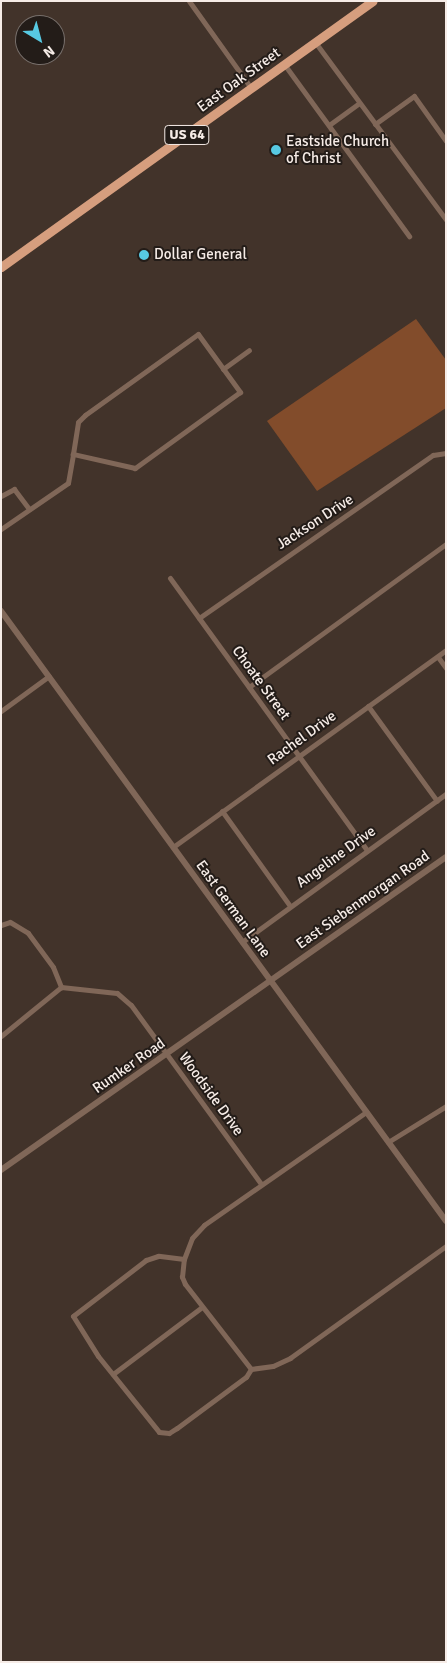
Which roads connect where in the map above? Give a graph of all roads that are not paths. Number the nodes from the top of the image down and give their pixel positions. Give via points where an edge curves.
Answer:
1 (188, 1) edge
2 (372, 1) edge
3 (315, 42) junction
4 (284, 64) junction
5 (252, 88) junction
6 (359, 103) junction
7 (375, 124) junction
8 (329, 126) junction
9 (446, 140) edge
10 (446, 220) edge
11 (409, 236) dead end
12 (1, 267) edge
13 (249, 350) dead end
14 (223, 369) junction
15 (446, 453) edge
16 (73, 454) junction
17 (1, 496) edge
18 (29, 509) junction
19 (1, 529) edge
20 (446, 544) edge
21 (170, 578) dead end
22 (1, 611) edge
23 (199, 618) junction
24 (446, 650) edge
25 (438, 656) junction
26 (446, 668) edge
27 (49, 676) junction
28 (249, 687) junction
29 (368, 706) junction
30 (1, 711) edge
31 (299, 756) junction
32 (446, 794) edge
33 (437, 800) junction
34 (222, 811) junction
35 (173, 847) junction
36 (367, 850) junction
37 (446, 857) edge
38 (290, 906) junction
39 (1, 924) edge
40 (242, 942) junction
41 (269, 980) junction
42 (62, 987) junction
43 (1, 1036) edge
44 (167, 1054) junction
45 (446, 1106) edge
46 (366, 1112) junction
47 (388, 1142) junction
48 (1, 1170) edge
49 (261, 1184) junction
50 (446, 1221) edge
51 (446, 1246) edge
52 (184, 1259) junction
53 (202, 1307) junction
54 (251, 1369) junction
55 (112, 1374) junction

1 - 5 street
2 - 3 highway, East Oak Street / US 64
3 - 4 highway, East Oak Street / US 64
3 - 6 street
4 - 5 highway, East Oak Street / US 64
4 - 8 street
5 - 12 highway, East Oak Street / US 64
6 - 7 street
6 - 8 street
7 - 9 street via 414,96
7 - 10 street
8 - 11 street
13 - 14 street
14 - 16 street via 240,392 135,468
14 - 16 street via 198,334 85,415 78,422
15 - 23 street, Jackson Drive via 432,455
16 - 18 street via 68,483
17 - 18 street via 14,489
18 - 19 street
20 - 28 street
21 - 23 street, Choate Street
22 - 27 street, East German Lane
23 - 28 street, Choate Street
24 - 25 street, Rachel Drive
25 - 26 street
25 - 29 street, Rachel Drive
27 - 30 street
27 - 35 street, East German Lane
28 - 31 street, Choate Street
29 - 31 street, Rachel Drive
29 - 33 street
31 - 34 street, Rachel Drive
31 - 36 street, Choate Street
32 - 33 street, Angeline Drive
33 - 36 street, Angeline Drive
34 - 35 street, Rachel Drive
34 - 38 street
35 - 40 street, East German Lane
36 - 38 street, Angeline Drive
37 - 41 street, East Siebenmorgan Road
38 - 40 street, Angeline Drive
39 - 42 street via 10,922 28,933 53,967
40 - 41 street, East German Lane
41 - 44 street, Rumker Road
41 - 46 street, East German Lane
42 - 43 street
42 - 44 street, Woodside Drive via 117,993 131,1004
44 - 48 street, Rumker Road
44 - 49 street, Woodside Drive
45 - 47 street
46 - 47 street, East German Lane
46 - 49 street
47 - 50 street, East German Lane
49 - 52 street via 204,1225 192,1238
51 - 54 street via 290,1358 273,1366
52 - 53 street via 182,1277
52 - 55 street via 158,1256 146,1260 73,1316
53 - 54 street
53 - 55 street
54 - 55 street via 246,1377 169,1433 155,1429

